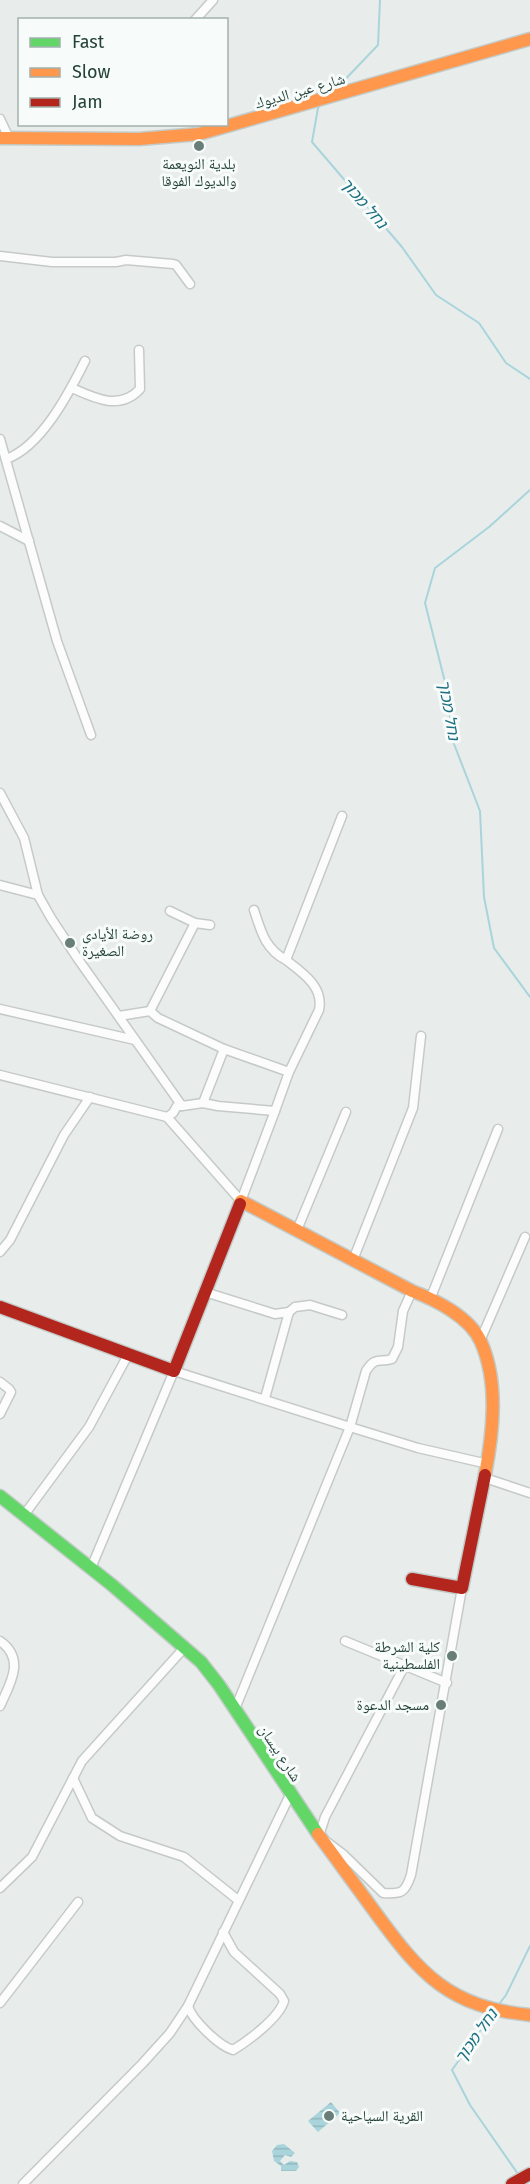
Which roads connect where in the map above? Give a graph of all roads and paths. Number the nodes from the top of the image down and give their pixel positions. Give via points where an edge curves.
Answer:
1 (212, 0) edge
2 (197, 18) edge
3 (530, 39) edge
4 (0, 119) edge
5 (228, 123) edge
6 (214, 126) edge
7 (197, 130) edge
8 (5, 138) edge
9 (0, 256) edge
10 (190, 284) dead end
11 (139, 350) dead end
12 (85, 361) dead end
13 (72, 388) junction
14 (0, 439) edge
15 (6, 459) junction
16 (0, 526) edge
17 (29, 541) junction
18 (91, 735) dead end
19 (0, 793) edge
20 (342, 816) dead end
21 (0, 885) edge
22 (38, 895) junction
23 (254, 910) dead end
24 (170, 911) dead end
25 (195, 923) junction
26 (210, 925) dead end
27 (286, 960) junction
28 (0, 1009) edge
29 (150, 1011) junction
30 (119, 1016) junction
31 (421, 1036) dead end
32 (135, 1040) junction
33 (224, 1049) junction
34 (289, 1072) junction
35 (0, 1075) edge
36 (90, 1096) junction
37 (203, 1103) junction
38 (182, 1106) junction
39 (275, 1111) junction
40 (346, 1112) dead end
41 (167, 1117) junction
42 (498, 1129) dead end
43 (241, 1201) junction
44 (297, 1230) junction
45 (525, 1237) dead end
46 (0, 1252) edge
47 (353, 1260) junction
48 (412, 1291) junction
49 (206, 1292) junction
50 (431, 1297) junction
51 (0, 1307) edge
52 (289, 1312) junction
53 (342, 1315) dead end
54 (480, 1341) junction
55 (129, 1353) junction
56 (174, 1371) junction
57 (0, 1382) edge
58 (265, 1398) junction
59 (0, 1414) edge
60 (350, 1427) junction
61 (488, 1464) junction
62 (485, 1478) junction
63 (530, 1493) edge
64 (0, 1496) edge
65 (24, 1515) junction
66 (91, 1568) junction
67 (412, 1579) dead end
68 (462, 1588) junction
69 (0, 1641) edge
70 (345, 1641) dead end
71 (184, 1647) junction
72 (405, 1665) junction
73 (447, 1683) junction
74 (0, 1706) edge
75 (235, 1709) junction
76 (73, 1778) junction
77 (290, 1795) junction
78 (319, 1836) junction
79 (0, 1888) edge
80 (238, 1900) junction
81 (78, 1902) dead end
82 (223, 1932) junction
83 (0, 2003) edge
84 (188, 2006) junction
85 (530, 2015) edge
86 (528, 2175) edge
87 (513, 2183) edge
88 (23, 2184) edge

1 - 2 street
3 - 5 street, شارع عين الديوك via 339,95
4 - 8 street
6 - 7 street, شارع عين الديوك
7 - 8 street, شارع عين الديوك via 139,140
9 - 10 street via 52,262 126,260 173,264
11 - 13 street via 140,389 131,397 107,401
12 - 13 street
13 - 15 street via 39,433 15,456
14 - 15 street
15 - 17 street
16 - 17 street
17 - 18 street via 57,641
19 - 22 street via 24,838
20 - 27 street
21 - 22 street
22 - 30 street
23 - 27 street via 268,946
24 - 25 street
25 - 26 street
25 - 29 street
27 - 34 street via 315,986 321,1002
28 - 32 street
29 - 30 street
29 - 33 street
30 - 32 street
31 - 47 street via 413,1108
32 - 38 street
33 - 34 street
33 - 37 street
34 - 39 street
35 - 36 street
36 - 41 street
36 - 46 street via 64,1135 10,1240
37 - 38 street
37 - 39 street
38 - 41 street
39 - 43 street
40 - 44 street
41 - 43 street
42 - 50 street
43 - 44 street
43 - 49 street
44 - 47 street
45 - 54 street
47 - 48 street
48 - 50 street
48 - 60 street via 403,1311 395,1354 392,1359 372,1362 366,1371
49 - 52 street via 275,1314
49 - 56 street
50 - 54 street via 462,1320
51 - 55 street
52 - 53 street via 310,1305
52 - 58 street
54 - 61 street via 494,1396
55 - 56 street
55 - 65 street via 89,1427
56 - 58 street
56 - 66 street
57 - 59 street via 11,1392
58 - 60 street
60 - 61 street
60 - 75 street
61 - 62 street
62 - 63 street
62 - 68 street
64 - 65 street, شارع بيسان
65 - 66 street, شارع بيسان
66 - 71 street, شارع بيسان
67 - 68 street
68 - 73 street
69 - 74 street via 15,1660
70 - 72 street
71 - 75 street, شارع بيسان via 201,1662
71 - 76 street via 82,1761
72 - 73 street
72 - 78 street
73 - 78 street via 407,1886 400,1893 383,1893
75 - 77 street, شارع بيسان
76 - 79 street via 32,1857
76 - 80 street via 92,1818 120,1836 184,1857
77 - 78 street, شارع بيسان
77 - 80 street
78 - 85 street, شارع بيسان via 420,1968 447,1990 495,2010
80 - 82 street
81 - 83 street
82 - 84 street
82 - 84 street via 234,1952 280,1994 284,2001 281,2009 233,2050 204,2029
84 - 88 street via 170,2033
86 - 87 street

